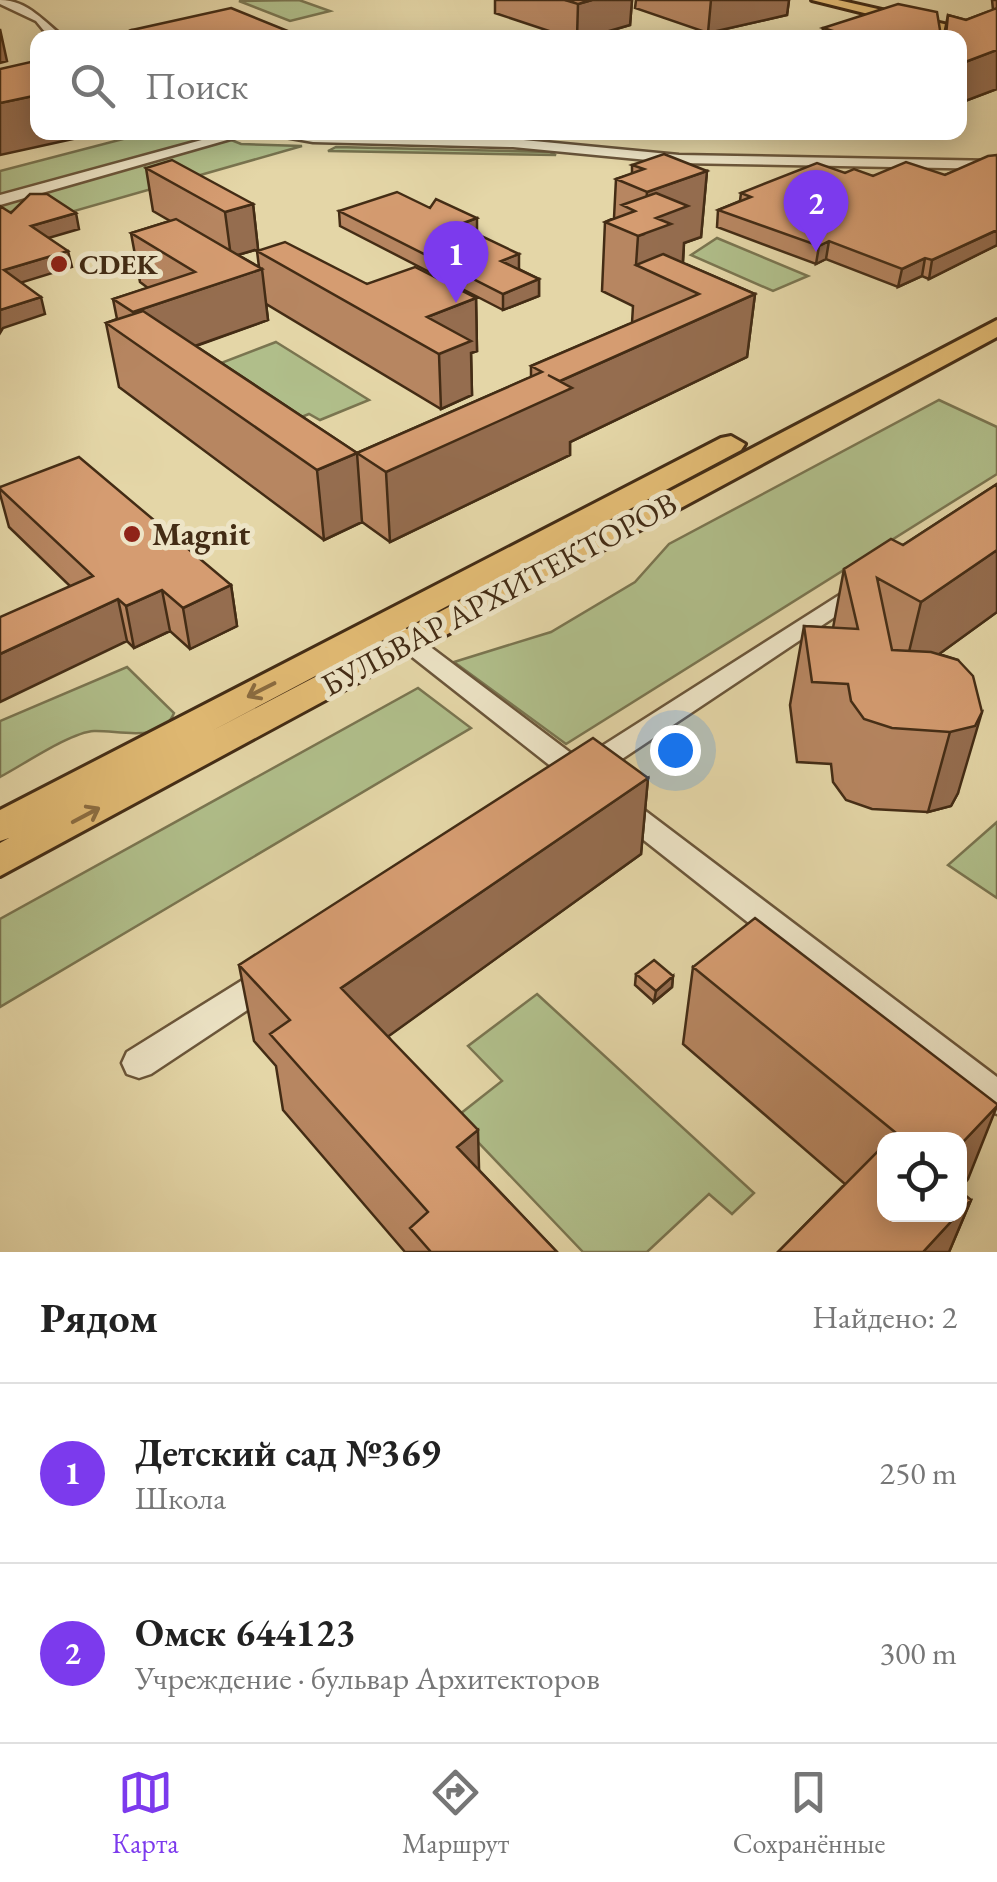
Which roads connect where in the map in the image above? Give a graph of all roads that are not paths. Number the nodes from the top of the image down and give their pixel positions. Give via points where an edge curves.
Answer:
1 (0, 0) edge
2 (819, 0) edge
3 (836, 0) edge
4 (46, 30) edge
5 (956, 30) edge
6 (960, 30) edge
7 (967, 32) edge
8 (967, 32) edge
9 (997, 39) edge
10 (219, 140) edge
11 (393, 140) edge
12 (997, 165) edge
13 (0, 200) edge
14 (997, 304) edge
15 (997, 327) edge
16 (883, 574) edge
17 (397, 635) junction
18 (578, 774) junction
19 (546, 795) edge
20 (0, 827) edge
21 (0, 861) edge
22 (287, 965) edge
23 (139, 1063) dead end
24 (997, 1098) edge

1 - 4 street via 40,19
2 - 5 main road
3 - 6 main road
7 - 9 main road
8 - 9 main road
10 - 13 street
11 - 12 street via 694,159
14 - 17 main road, БУЛЬВАР АРХИТЕКТОРОВ
15 - 17 main road, БУЛЬВАР АРХИТЕКТОРОВ
16 - 18 street
17 - 18 street
17 -> 20 main road, БУЛЬВАР АРХИТЕКТОРОВ
21 -> 17 main road, БУЛЬВАР АРХИТЕКТОРОВ
18 - 19 street
18 - 24 street
22 - 23 street

